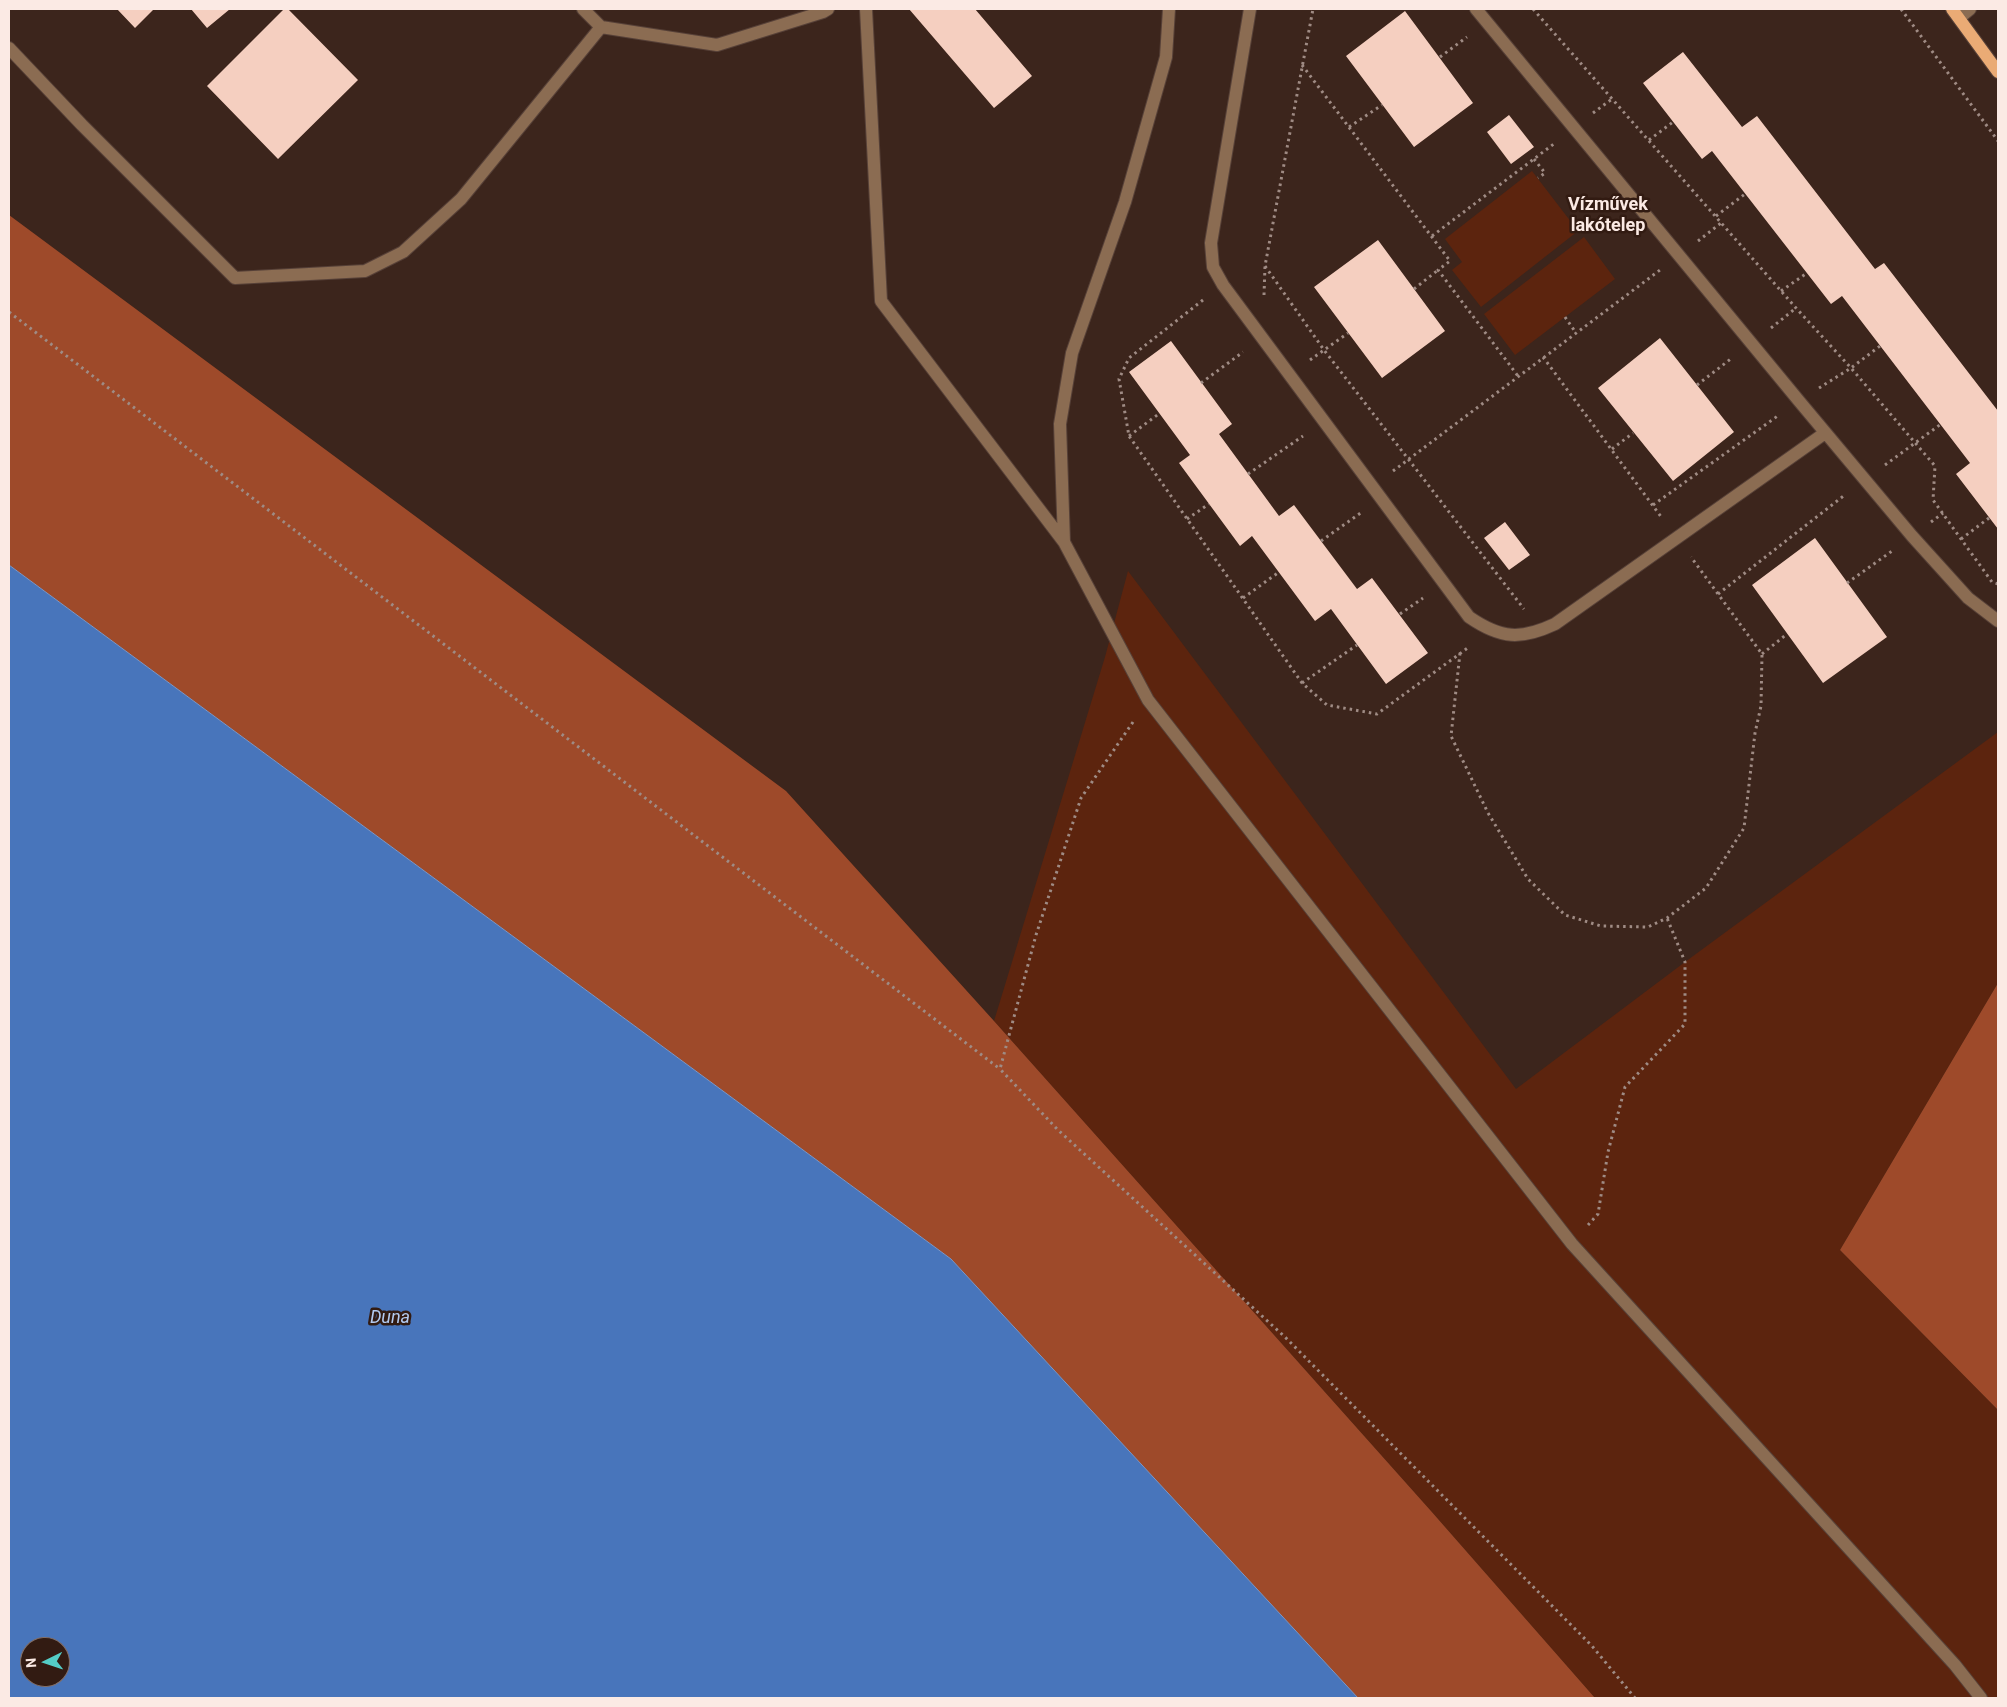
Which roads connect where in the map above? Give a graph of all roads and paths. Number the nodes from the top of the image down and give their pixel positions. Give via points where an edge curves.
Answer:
1 (583, 9) edge
2 (828, 9) edge
3 (866, 9) edge
4 (1169, 9) edge
5 (1250, 9) edge
6 (1313, 9) edge
7 (1476, 9) edge
8 (1533, 9) edge
9 (1901, 9) edge
10 (1970, 9) edge
11 (1955, 13) edge
12 (1487, 22) junction
13 (601, 27) junction
14 (9, 48) edge
15 (1440, 57) dead end
16 (1302, 65) junction
17 (1998, 72) edge
18 (1612, 99) junction
19 (1382, 104) dead end
20 (1672, 122) dead end
21 (1349, 127) junction
22 (1574, 127) junction
23 (1649, 140) junction
24 (1998, 141) edge
25 (1534, 159) junction
26 (1538, 178) dead end
27 (1745, 194) dead end
28 (1716, 216) junction
29 (1432, 236) junction
30 (1680, 255) junction
31 (1438, 270) junction
32 (1807, 273) dead end
33 (1223, 285) junction
34 (1414, 289) dead end
35 (1782, 291) junction
36 (9, 312) edge
37 (1565, 317) dead end
38 (1348, 333) dead end
39 (1576, 333) junction
40 (1262, 338) junction
41 (1880, 346) dead end
42 (1324, 350) junction
43 (1543, 357) junction
44 (1851, 368) junction
45 (1518, 376) junction
46 (1201, 382) dead end
47 (1799, 401) junction
48 (1160, 414) dead end
49 (1324, 422) junction
50 (1941, 424) dead end
51 (1633, 432) dead end
52 (1825, 432) junction
53 (1129, 436) junction
54 (1916, 443) junction
55 (1612, 450) junction
56 (1408, 460) junction
57 (1248, 474) dead end
58 (1865, 479) junction
59 (1373, 486) junction
60 (1382, 498) junction
61 (1209, 504) dead end
62 (1653, 505) junction
63 (1989, 518) dead end
64 (1187, 519) junction
65 (1676, 538) junction
66 (1961, 539) junction
67 (1321, 541) dead end
68 (1064, 542) junction
69 (1279, 572) dead end
70 (1998, 584) edge
71 (1718, 594) junction
72 (1243, 598) junction
73 (1525, 610) dead end
74 (1998, 621) edge
75 (1788, 634) dead end
76 (1357, 645) dead end
77 (1762, 654) junction
78 (1302, 683) junction
79 (1148, 700) junction
80 (1667, 918) junction
81 (1000, 1069) junction
82 (1572, 1244) junction
83 (1635, 1698) edge
84 (1981, 1698) edge

1 - 13 street
2 - 13 street via 717,45
3 - 68 street via 882,301
4 - 68 street via 1166,57 1125,202 1072,353 1060,424
5 - 33 street via 1211,243 1213,267
6 - 16 path
7 - 12 street
8 - 18 path
9 - 24 path
10 - 11 street
11 - 17 main road
12 - 15 path
12 - 22 street
13 - 14 street via 461,199 403,252 365,271 235,278
16 - 21 path
16 - 42 path via 1265,266
18 - 22 path
18 - 23 path
19 - 21 path
20 - 23 path
21 - 29 path
22 - 25 path
22 - 30 street
23 - 28 path
25 - 26 path via 1545,173
25 - 29 path
27 - 28 path
28 - 35 path
29 - 31 path via 1450,260
30 - 39 path
30 - 47 street
31 - 34 path
31 - 45 path
32 - 35 path
33 - 40 street
33 - 53 path via 1129,358 1120,379
35 - 44 path
36 - 81 path
37 - 39 path
38 - 42 path
39 - 43 path
40 - 46 path
40 - 49 street
41 - 44 path
42 - 56 path
43 - 45 path
43 - 55 path
44 - 47 path
44 - 54 path
45 - 56 path
47 - 52 street
47 - 62 path
48 - 53 path
49 - 57 path
49 - 59 street
50 - 54 path
51 - 55 path
52 - 58 street
52 - 65 street
53 - 64 path
54 - 58 path
54 - 66 path via 1935,466 1933,500
55 - 62 path
56 - 59 path
56 - 73 path
58 - 71 path
58 - 74 street via 1968,598
59 - 60 street
60 - 65 street via 1469,616 1493,631 1510,635 1534,634 1555,624
60 - 67 path
61 - 64 path
62 - 65 path
63 - 66 path
64 - 72 path
65 - 71 path
66 - 70 path via 1992,582
68 - 79 street
69 - 72 path
71 - 77 path
72 - 78 path
75 - 77 path
76 - 78 path
77 - 80 path via 1761,706 1744,828 1706,888
78 - 80 path via 1327,705 1377,714 1460,653 1451,736 1488,812 1528,879 1565,915 1600,926 1648,927
79 - 81 path via 1081,798 1036,935
79 - 82 street
80 - 82 path via 1685,962 1685,1024 1625,1087 1608,1152 1598,1214
81 - 83 path via 1058,1130 1285,1337 1592,1646
82 - 84 street via 1955,1665

